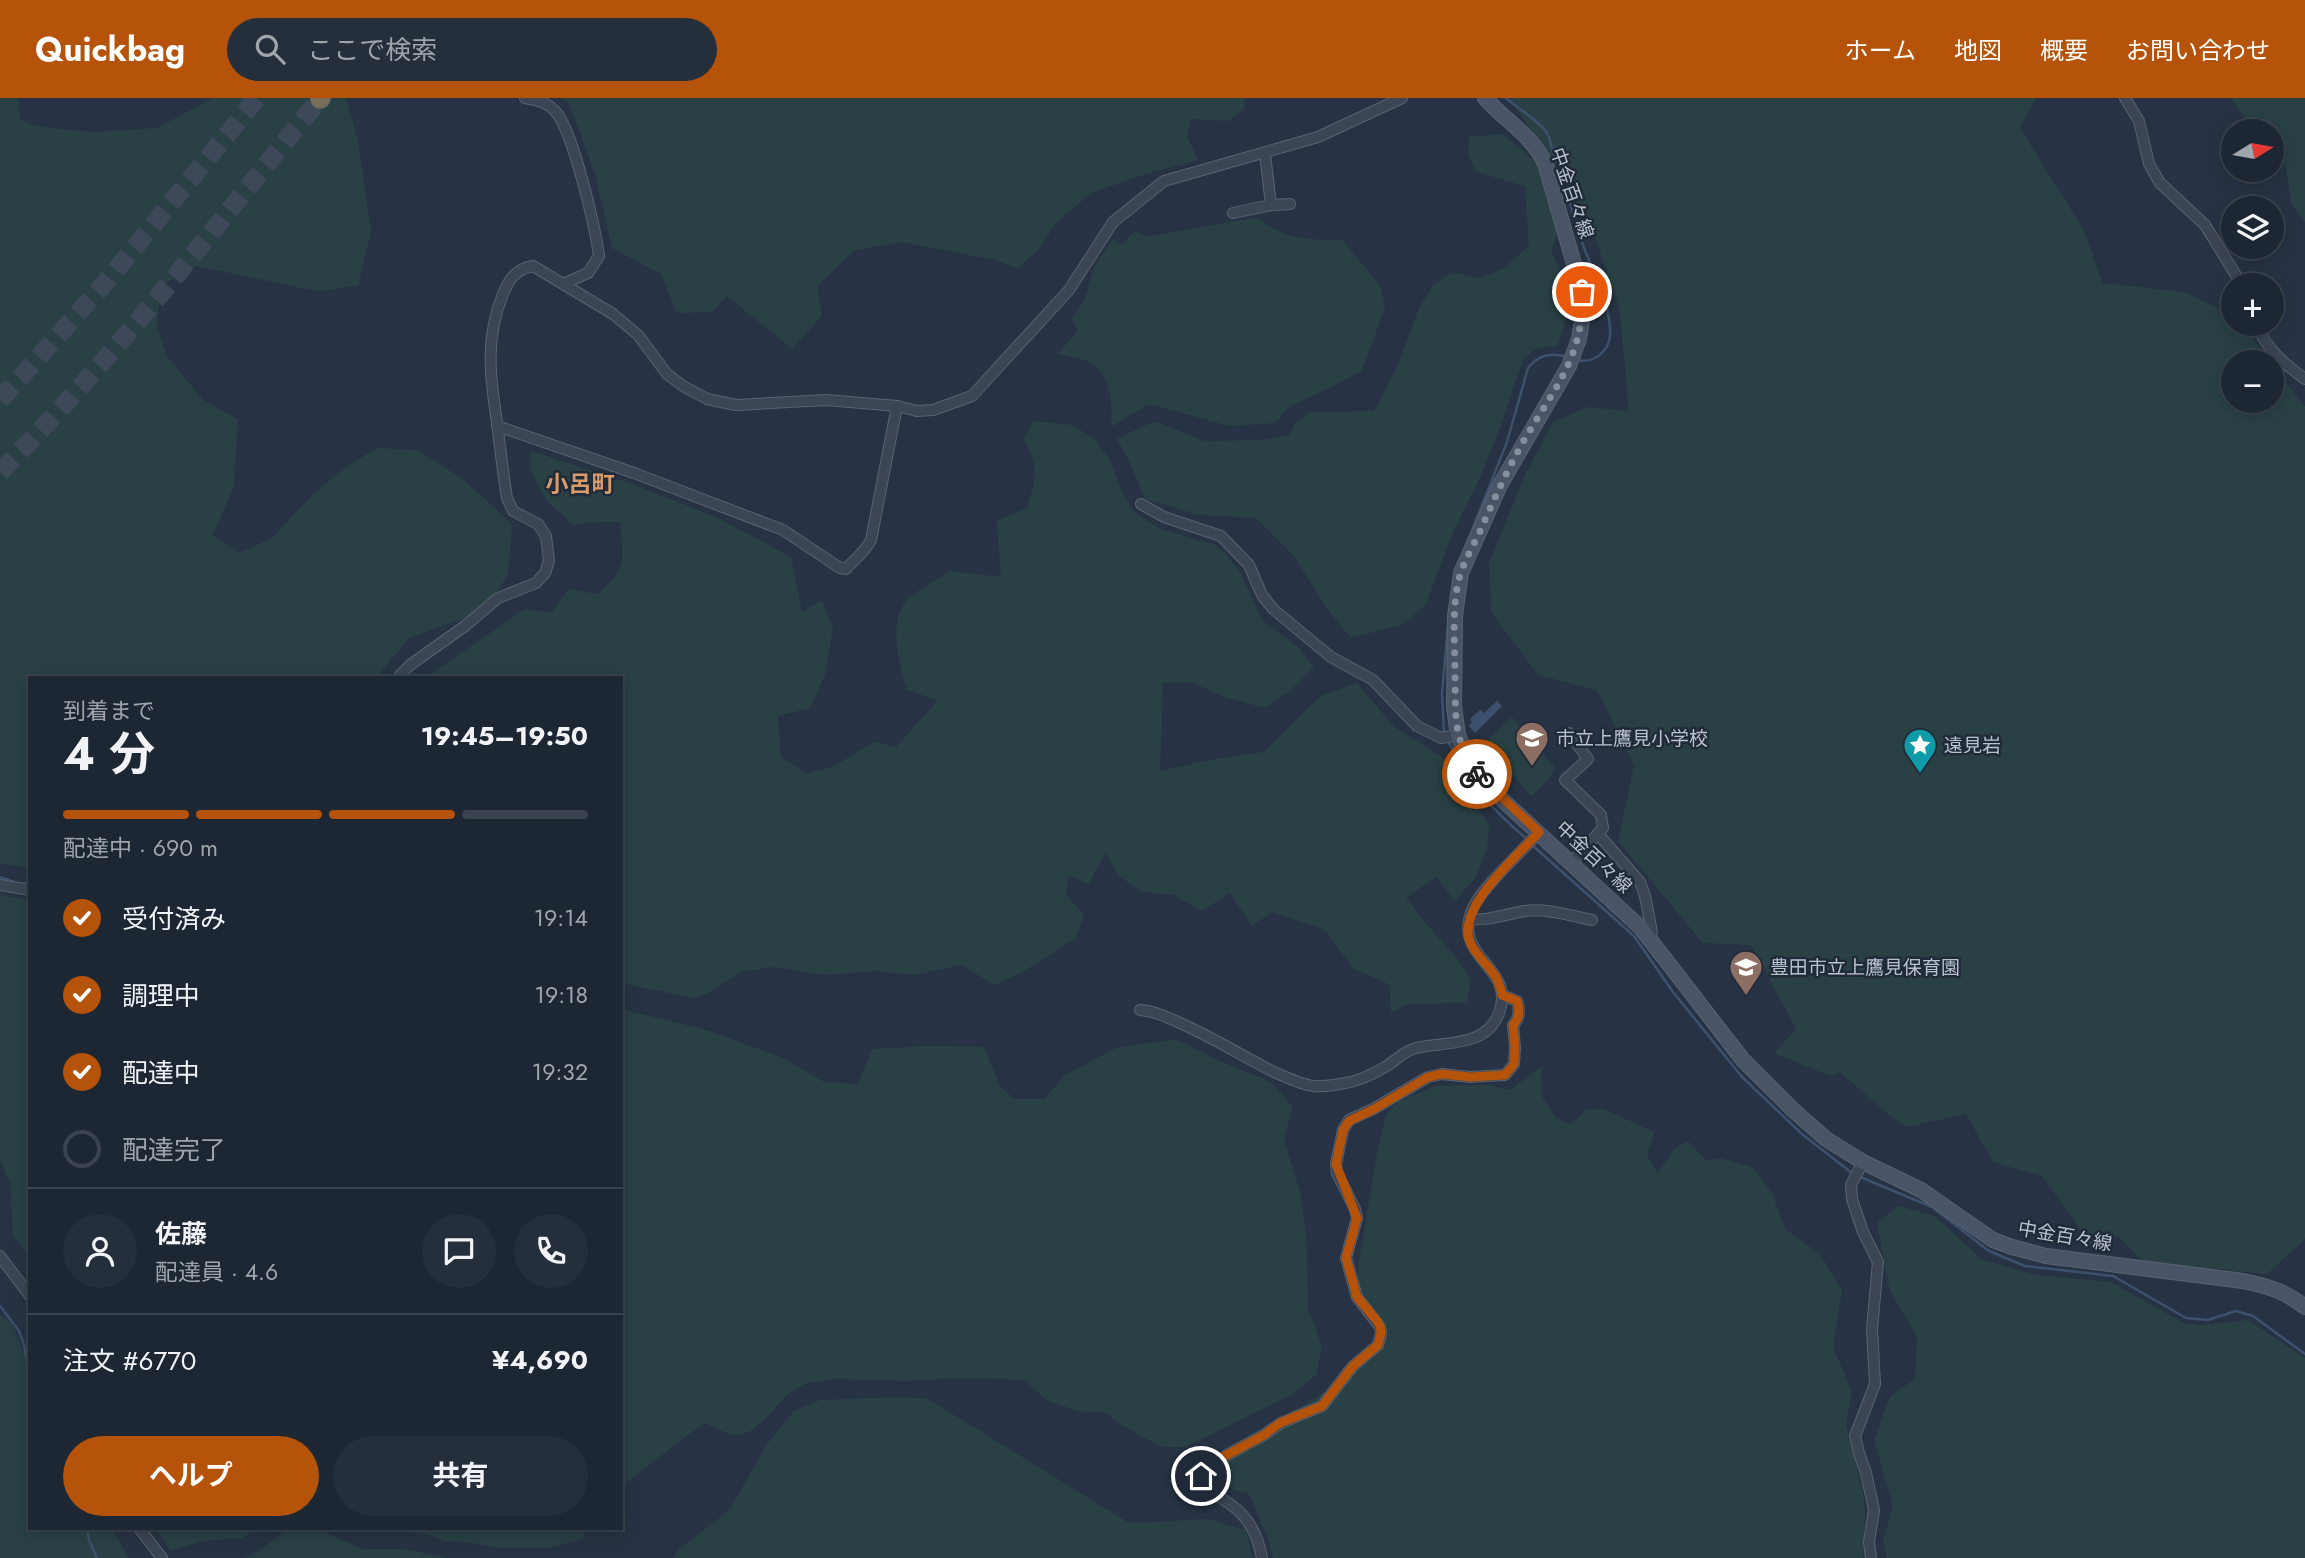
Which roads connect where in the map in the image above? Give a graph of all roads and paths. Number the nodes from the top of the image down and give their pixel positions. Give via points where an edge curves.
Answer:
1 (525, 98) edge
2 (1402, 98) edge
3 (1485, 98) edge
4 (2125, 98) edge
5 (1265, 154) junction
6 (1290, 204) dead end
7 (1271, 205) junction
8 (1233, 213) dead end
9 (2235, 273) edge
10 (563, 284) junction
11 (2263, 336) edge
12 (2305, 379) edge
13 (897, 406) junction
14 (497, 426) junction
15 (1141, 504) dead end
16 (400, 676) edge
17 (1569, 733) dead end
18 (1456, 735) junction
19 (1537, 834) junction
20 (1598, 834) junction
21 (1571, 863) junction
22 (0, 885) edge
23 (28, 890) edge
24 (1470, 919) junction
25 (1592, 920) dead end
26 (1648, 936) junction
27 (1502, 995) junction
28 (1139, 1010) dead end
29 (1861, 1165) junction
30 (0, 1256) edge
31 (28, 1293) edge
32 (2305, 1307) edge
33 (141, 1530) edge
34 (162, 1558) edge
35 (1262, 1558) edge
36 (1871, 1558) edge

1 - 10 street via 542,102 559,116 595,226 600,256 588,273
2 - 5 street via 1318,137
3 - 18 main road, 中金百々線 via 1537,147 1545,163 1582,292 1583,314 1572,359 1500,485 1461,573 1455,616
4 - 9 street via 2139,121 2149,164 2160,183 2205,225
5 - 7 street
5 - 13 street via 1164,181 1114,222 1069,290 972,396 933,410
6 - 7 street
7 - 8 street
10 - 13 street via 613,314 638,335 667,373 707,399 736,405 826,400
10 - 14 street via 533,266 514,273 506,286 497,309 489,359
11 - 12 street via 2287,366
13 - 14 street via 871,541 846,569 783,530
14 - 16 street via 507,498 513,511 538,524 546,536 545,573 536,583 498,598
15 - 18 street via 1164,517 1221,536 1249,565 1273,609 1331,657 1373,680 1417,726 1441,738
17 - 20 street via 1588,758 1565,780 1601,815
18 - 19 main road, 中金百々線 via 1481,779
19 - 21 main road, 中金百々線
19 - 24 street via 1481,896
20 - 21 street
20 - 26 street via 1640,882 1652,932
21 - 26 main road, 中金百々線
22 - 23 street
24 - 25 street via 1543,911
24 - 27 street via 1470,943 1494,971
26 - 29 main road, 中金百々線 via 1743,1060 1801,1117
27 - 28 street via 1499,1014 1474,1039 1404,1051 1362,1078 1312,1086 1162,1015
27 - 35 street via 1517,1001 1519,1007 1510,1071 1498,1077 1428,1077 1354,1117 1343,1130 1336,1164 1357,1218 1346,1258 1357,1297 1380,1326 1378,1345 1353,1366 1322,1406 1280,1423 1201,1469 1204,1488 1227,1501 1253,1528
29 - 32 main road, 中金百々線 via 1921,1190 1993,1240 2012,1247 2046,1256 2272,1287
29 - 36 street via 1851,1185 1852,1199 1878,1262 1872,1329 1875,1384 1855,1436 1874,1510
30 - 31 street
33 - 34 street

